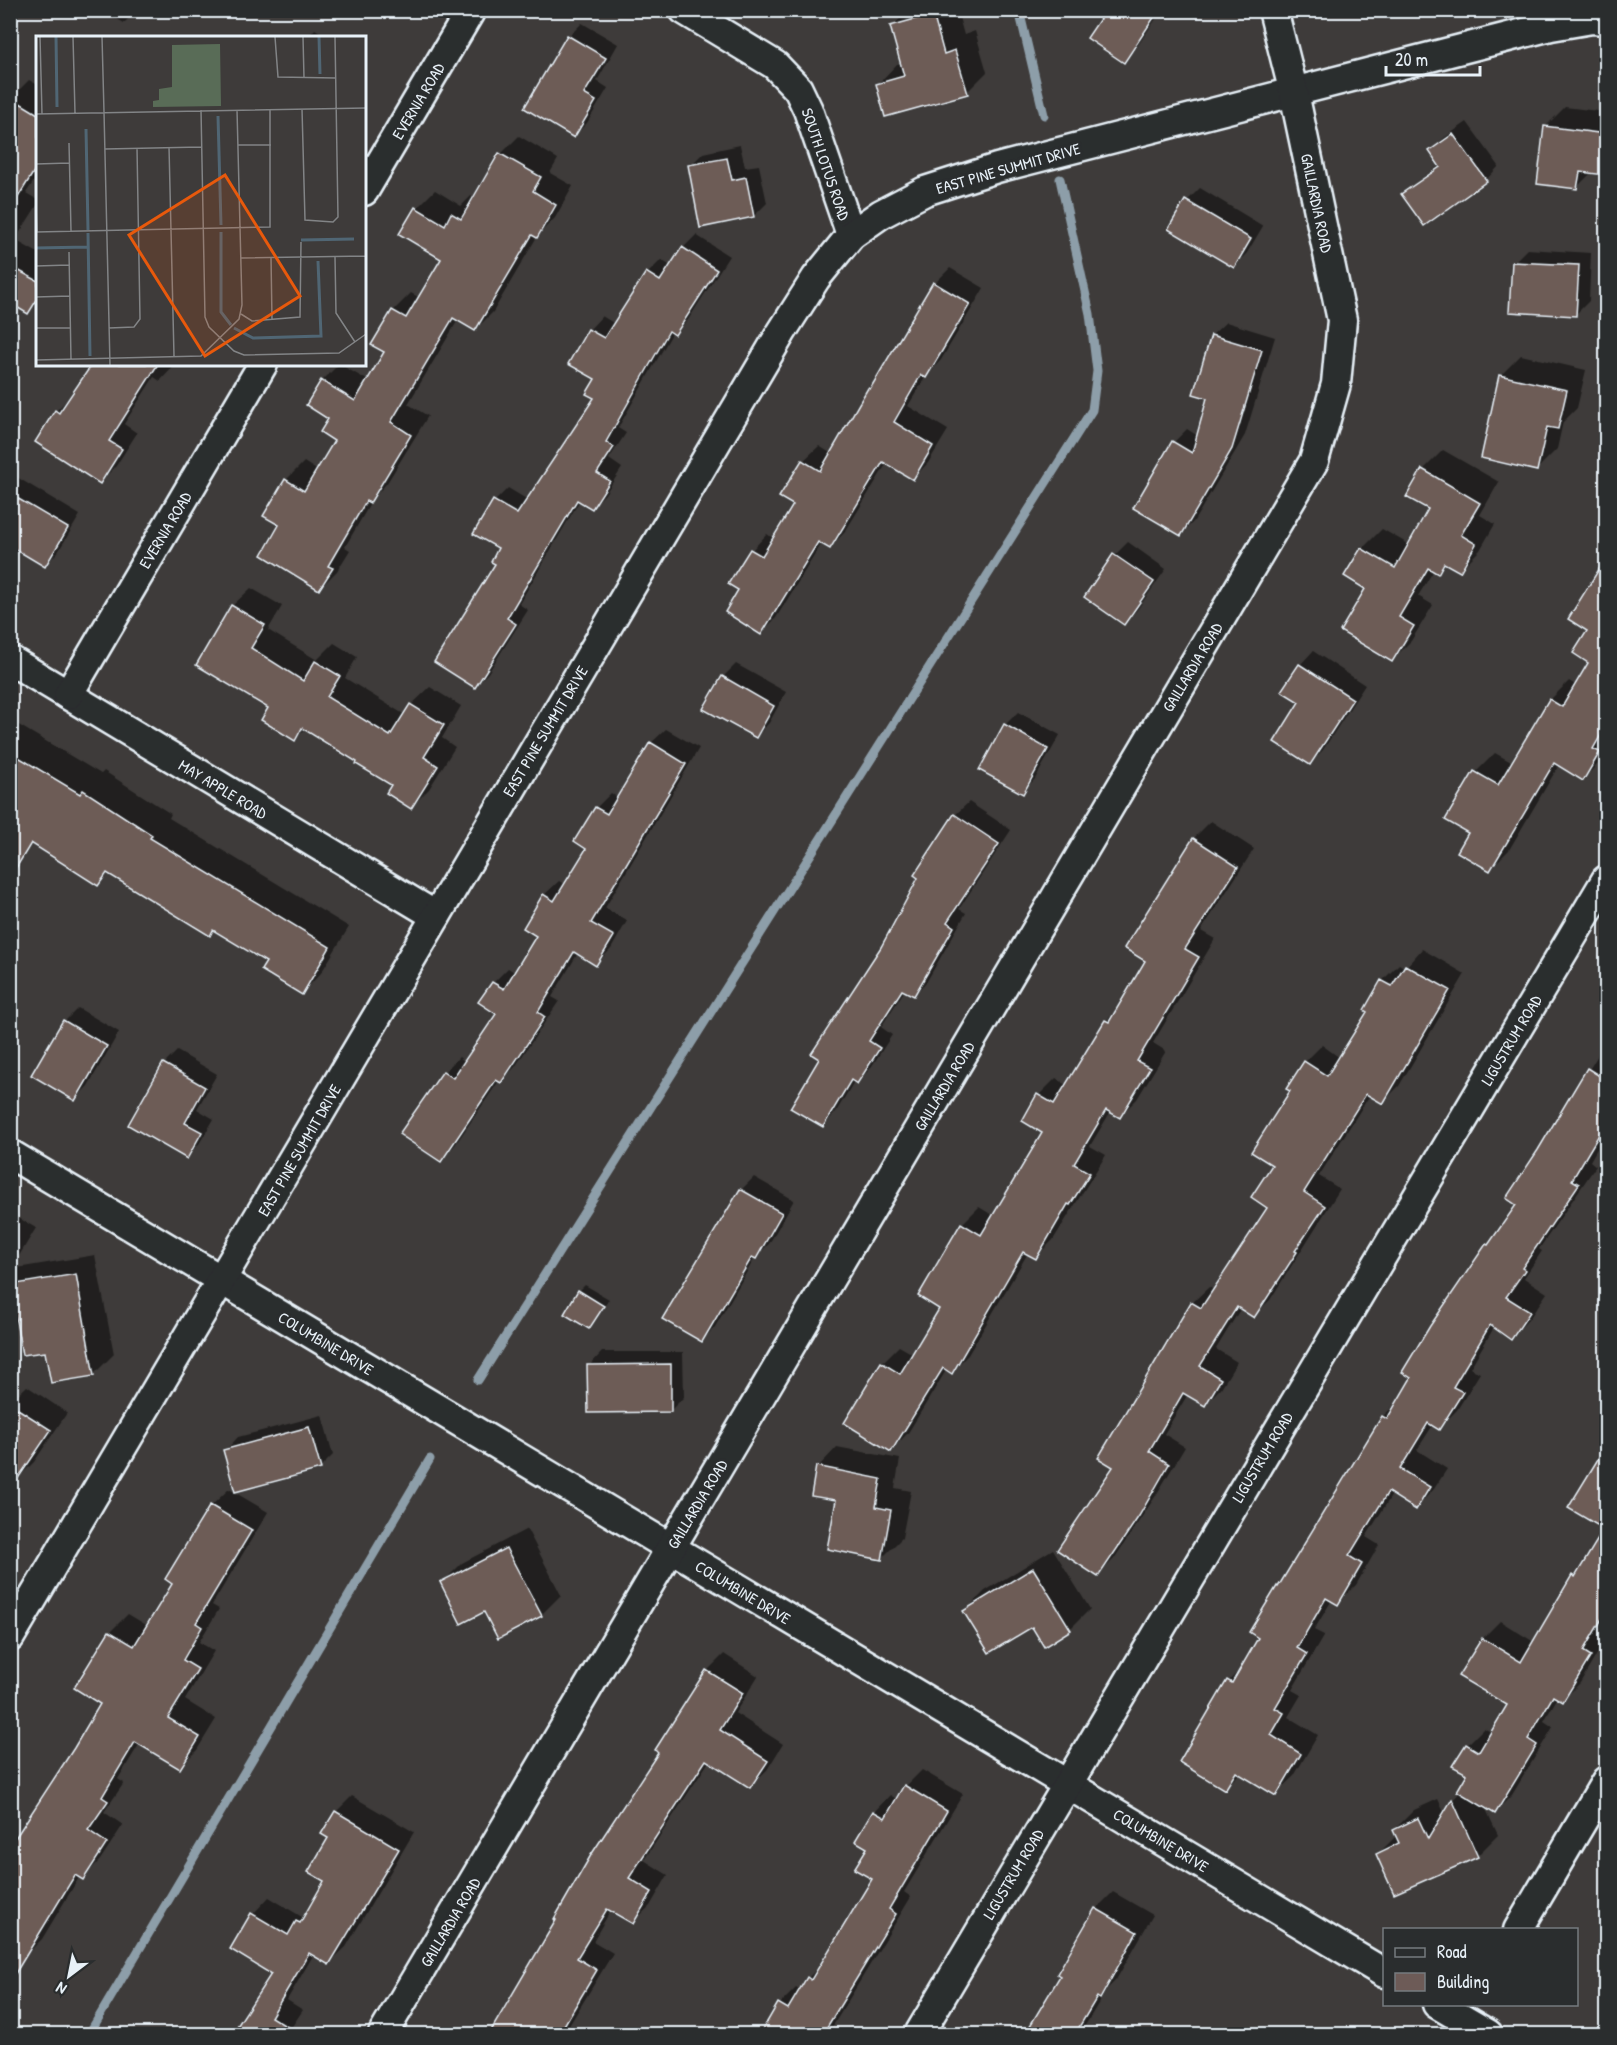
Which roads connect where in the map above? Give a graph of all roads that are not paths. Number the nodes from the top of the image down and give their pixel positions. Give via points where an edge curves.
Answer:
1 (471, 10) edge
2 (684, 10) edge
3 (1273, 10) edge
4 (1606, 20) edge
5 (1294, 93) junction
6 (366, 188) edge
7 (851, 235) junction
8 (261, 366) edge
9 (10, 660) edge
10 (68, 695) junction
11 (1606, 880) edge
12 (436, 916) junction
13 (10, 1154) edge
14 (222, 1281) junction
15 (670, 1549) junction
16 (10, 1637) edge
17 (1606, 1781) edge
18 (1066, 1784) junction
19 (1519, 1928) edge
20 (1383, 1972) edge
21 (1440, 2006) edge
22 (1470, 2024) edge
23 (383, 2034) edge
24 (919, 2034) edge

1 - 6 street, EVERNIA ROAD
2 - 7 street, SOUTH LOTUS ROAD via 775,65 798,89
3 - 5 street, GAILLARDIA ROAD
4 - 5 street, EAST PINE SUMMIT DRIVE via 1551,26
5 - 7 street, EAST PINE SUMMIT DRIVE via 987,171 925,191
5 - 15 street, GAILLARDIA ROAD via 1342,320 1336,384 1314,461
7 - 12 street, EAST PINE SUMMIT DRIVE via 816,278 781,333
8 - 10 street, EVERNIA ROAD
9 - 10 street, MAY APPLE ROAD
10 - 12 street, MAY APPLE ROAD
11 - 18 street, LIGUSTRUM ROAD
12 - 14 street, EAST PINE SUMMIT DRIVE
13 - 14 street, COLUMBINE DRIVE
14 - 15 street, COLUMBINE DRIVE
14 - 16 street, EAST PINE SUMMIT DRIVE
15 - 18 street, COLUMBINE DRIVE
15 - 23 street, GAILLARDIA ROAD
17 - 19 street
18 - 20 street, COLUMBINE DRIVE
18 - 24 street, LIGUSTRUM ROAD
21 - 22 street

